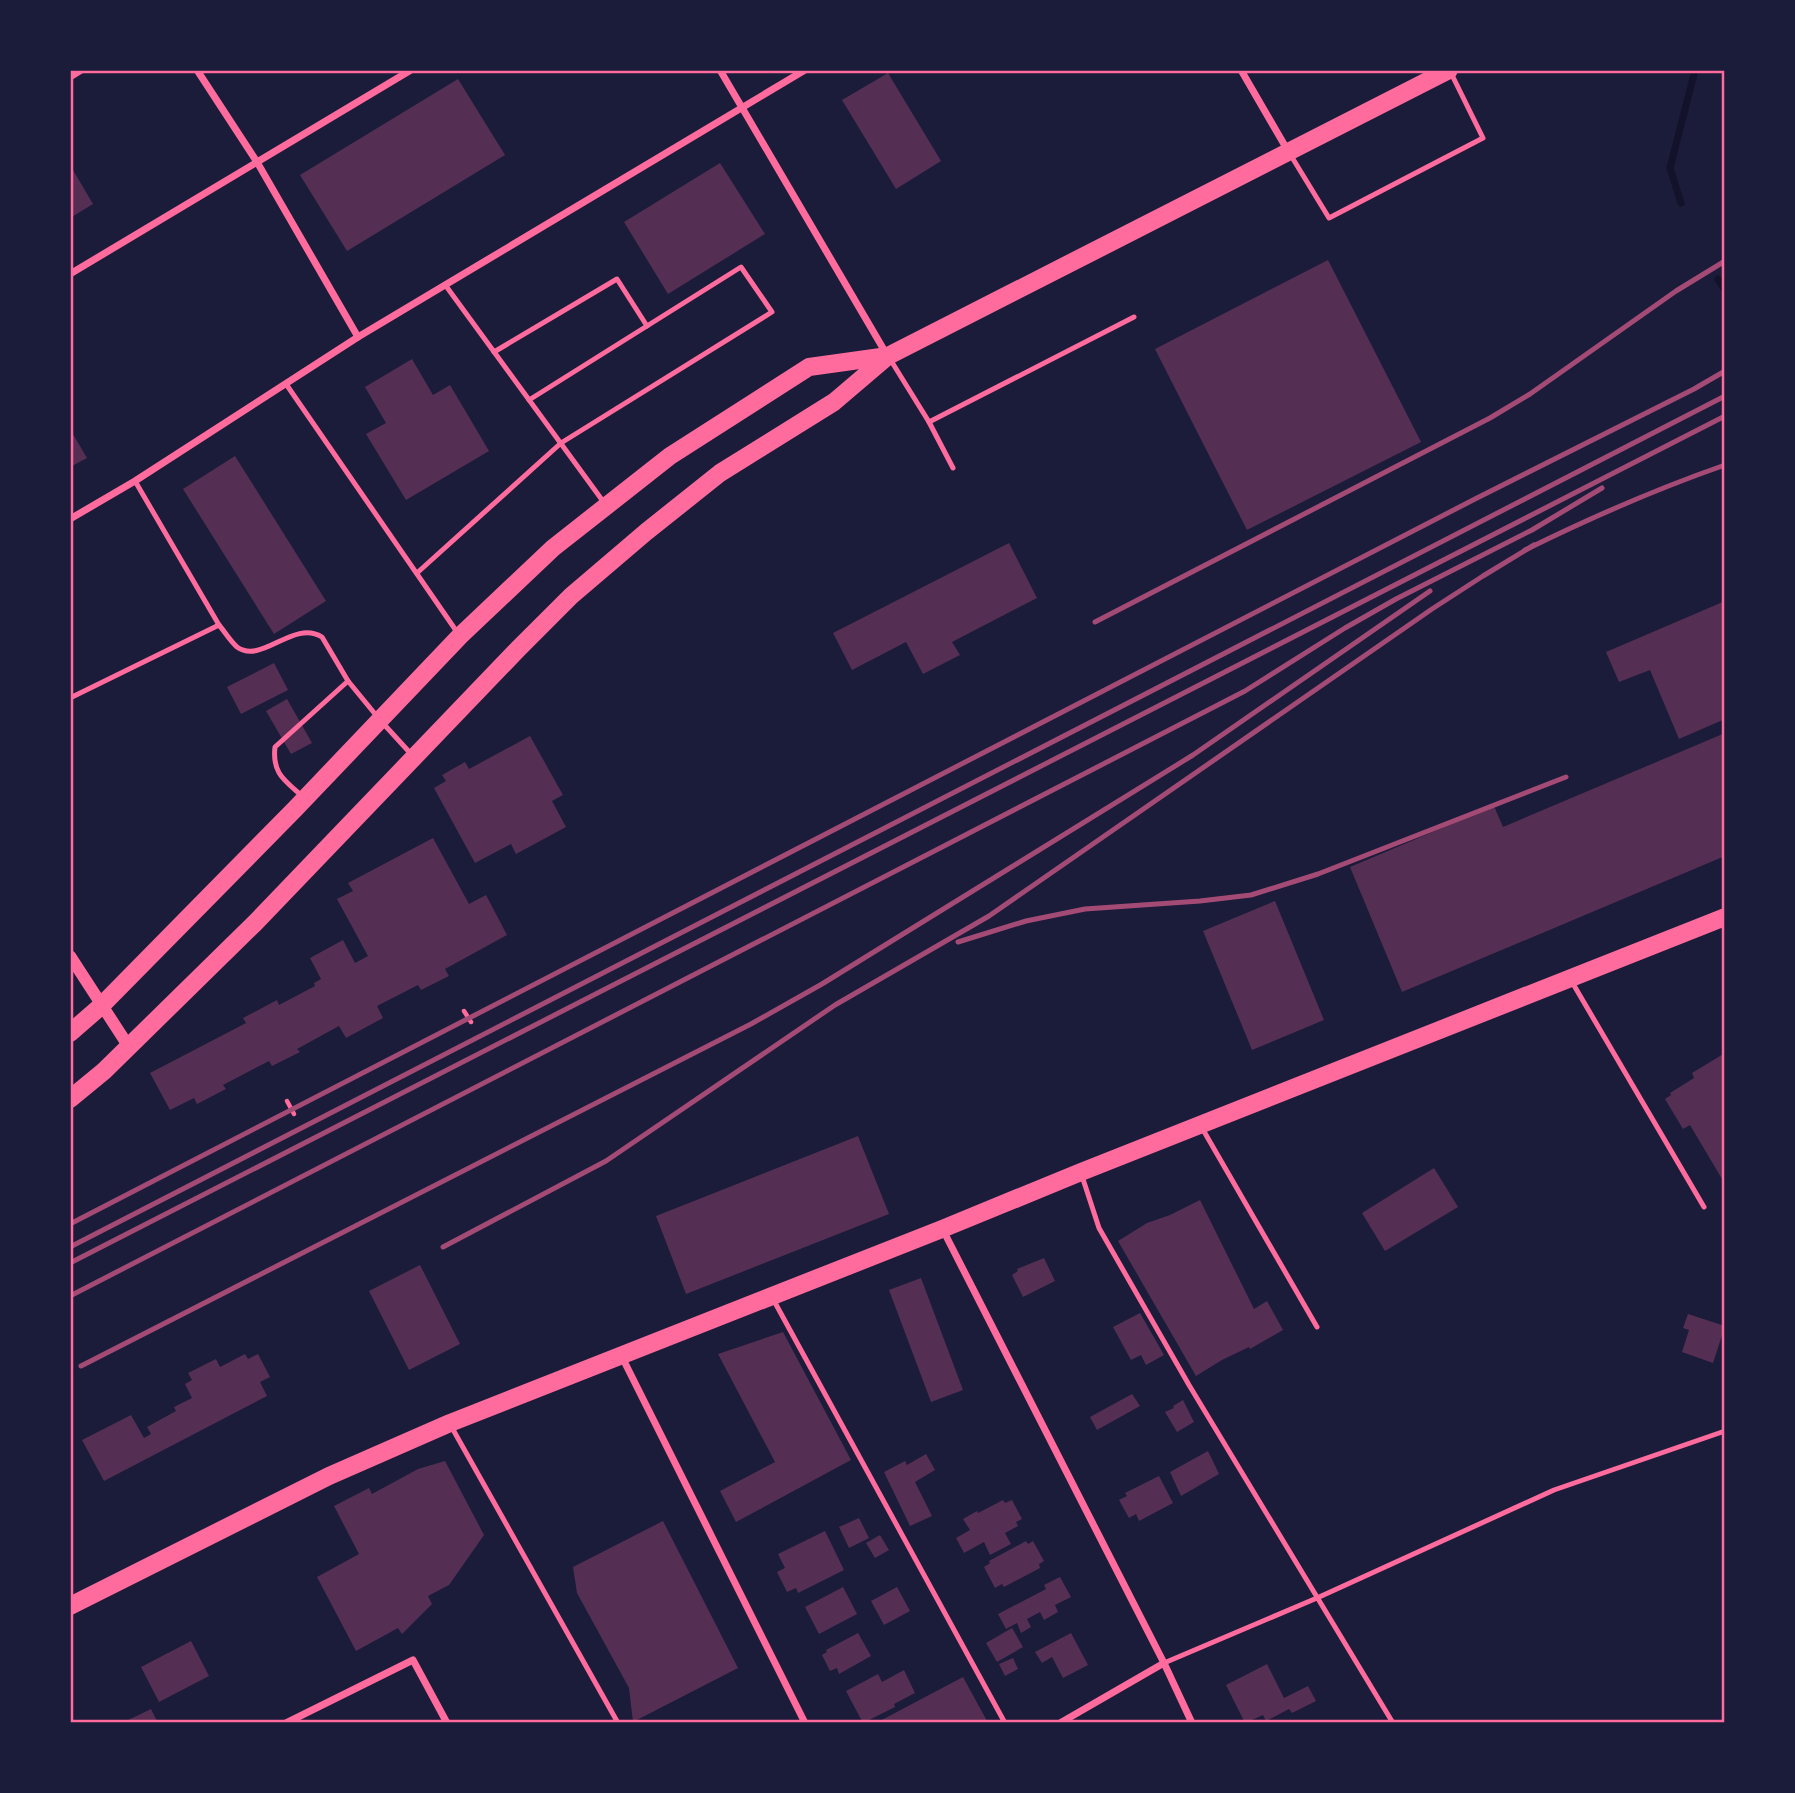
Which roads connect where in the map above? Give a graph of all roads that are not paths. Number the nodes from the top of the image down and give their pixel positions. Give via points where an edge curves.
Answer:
1 (83, 70) edge
2 (197, 70) edge
3 (411, 70) edge
4 (720, 70) edge
5 (805, 70) edge
6 (1241, 70) edge
7 (1449, 70) edge
8 (70, 78) edge
9 (742, 107) junction
10 (1289, 151) junction
11 (257, 162) junction
12 (70, 274) edge
13 (446, 286) junction
14 (1134, 317) dead end
15 (647, 326) junction
16 (358, 337) junction
17 (494, 352) junction
18 (888, 356) junction
19 (286, 384) junction
20 (529, 400) junction
21 (929, 422) junction
22 (561, 443) junction
23 (953, 468) dead end
24 (135, 481) junction
25 (607, 506) junction
26 (70, 519) edge
27 (416, 573) junction
28 (219, 625) junction
29 (460, 636) junction
30 (348, 681) junction
31 (70, 698) edge
32 (380, 720) junction
33 (414, 757) junction
34 (305, 798) junction
35 (1723, 921) edge
36 (70, 956) edge
37 (1570, 979) junction
38 (101, 1006) junction
39 (70, 1033) edge
40 (128, 1047) junction
41 (70, 1099) edge
42 (1200, 1125) junction
43 (1081, 1172) junction
44 (1704, 1207) dead end
45 (942, 1229) junction
46 (772, 1296) junction
47 (1317, 1327) dead end
48 (621, 1355) junction
49 (450, 1423) junction
50 (1725, 1431) edge
51 (1317, 1598) junction
52 (70, 1606) edge
53 (1164, 1663) junction
54 (286, 1723) edge
55 (447, 1723) edge
56 (618, 1723) edge
57 (805, 1723) edge
58 (1005, 1723) edge
59 (1060, 1723) edge
60 (1192, 1723) edge
61 (1393, 1723) edge

1 - 8 lane
2 - 11 street
3 - 11 street
4 - 9 street
5 - 9 street
6 - 10 street
7 - 10 main road
7 - 10 lane via 1483,138 1329,218
9 - 13 street
9 - 18 street
10 - 18 main road
11 - 12 street
11 - 16 street
13 - 16 street
13 - 17 lane
14 - 21 lane
15 - 17 lane via 617,279
15 - 20 lane
15 - 22 lane via 741,267 772,312
16 - 19 street
17 - 20 lane
18 - 21 lane
18 - 25 main road via 808,367 670,456
18 - 33 main road via 834,402 720,473 646,532 571,596
19 - 24 street
19 - 27 lane
20 - 22 lane
21 - 23 lane
22 - 25 lane
22 - 27 lane
24 - 26 street
24 - 28 lane
25 - 29 main road via 553,548
27 - 29 lane
28 - 30 lane via 244,650 256,650 299,633 316,634
28 - 31 lane
29 - 32 main road
30 - 32 lane
30 - 34 lane via 275,747 278,770
32 - 33 lane
32 - 34 main road
33 - 40 main road
34 - 38 main road
35 - 37 main road
36 - 38 street
37 - 42 main road
37 - 44 lane
38 - 39 main road
38 - 40 street
40 - 41 main road
42 - 43 main road
42 - 47 lane
43 - 45 main road
43 - 51 lane via 1099,1228
45 - 46 main road
45 - 53 street
46 - 48 main road
46 - 58 lane
48 - 49 main road
48 - 57 street
49 - 52 main road via 342,1470
49 - 56 lane
50 - 51 lane via 1554,1490
51 - 53 lane
51 - 61 lane
53 - 59 street
53 - 60 street
54 - 55 street via 414,1660

